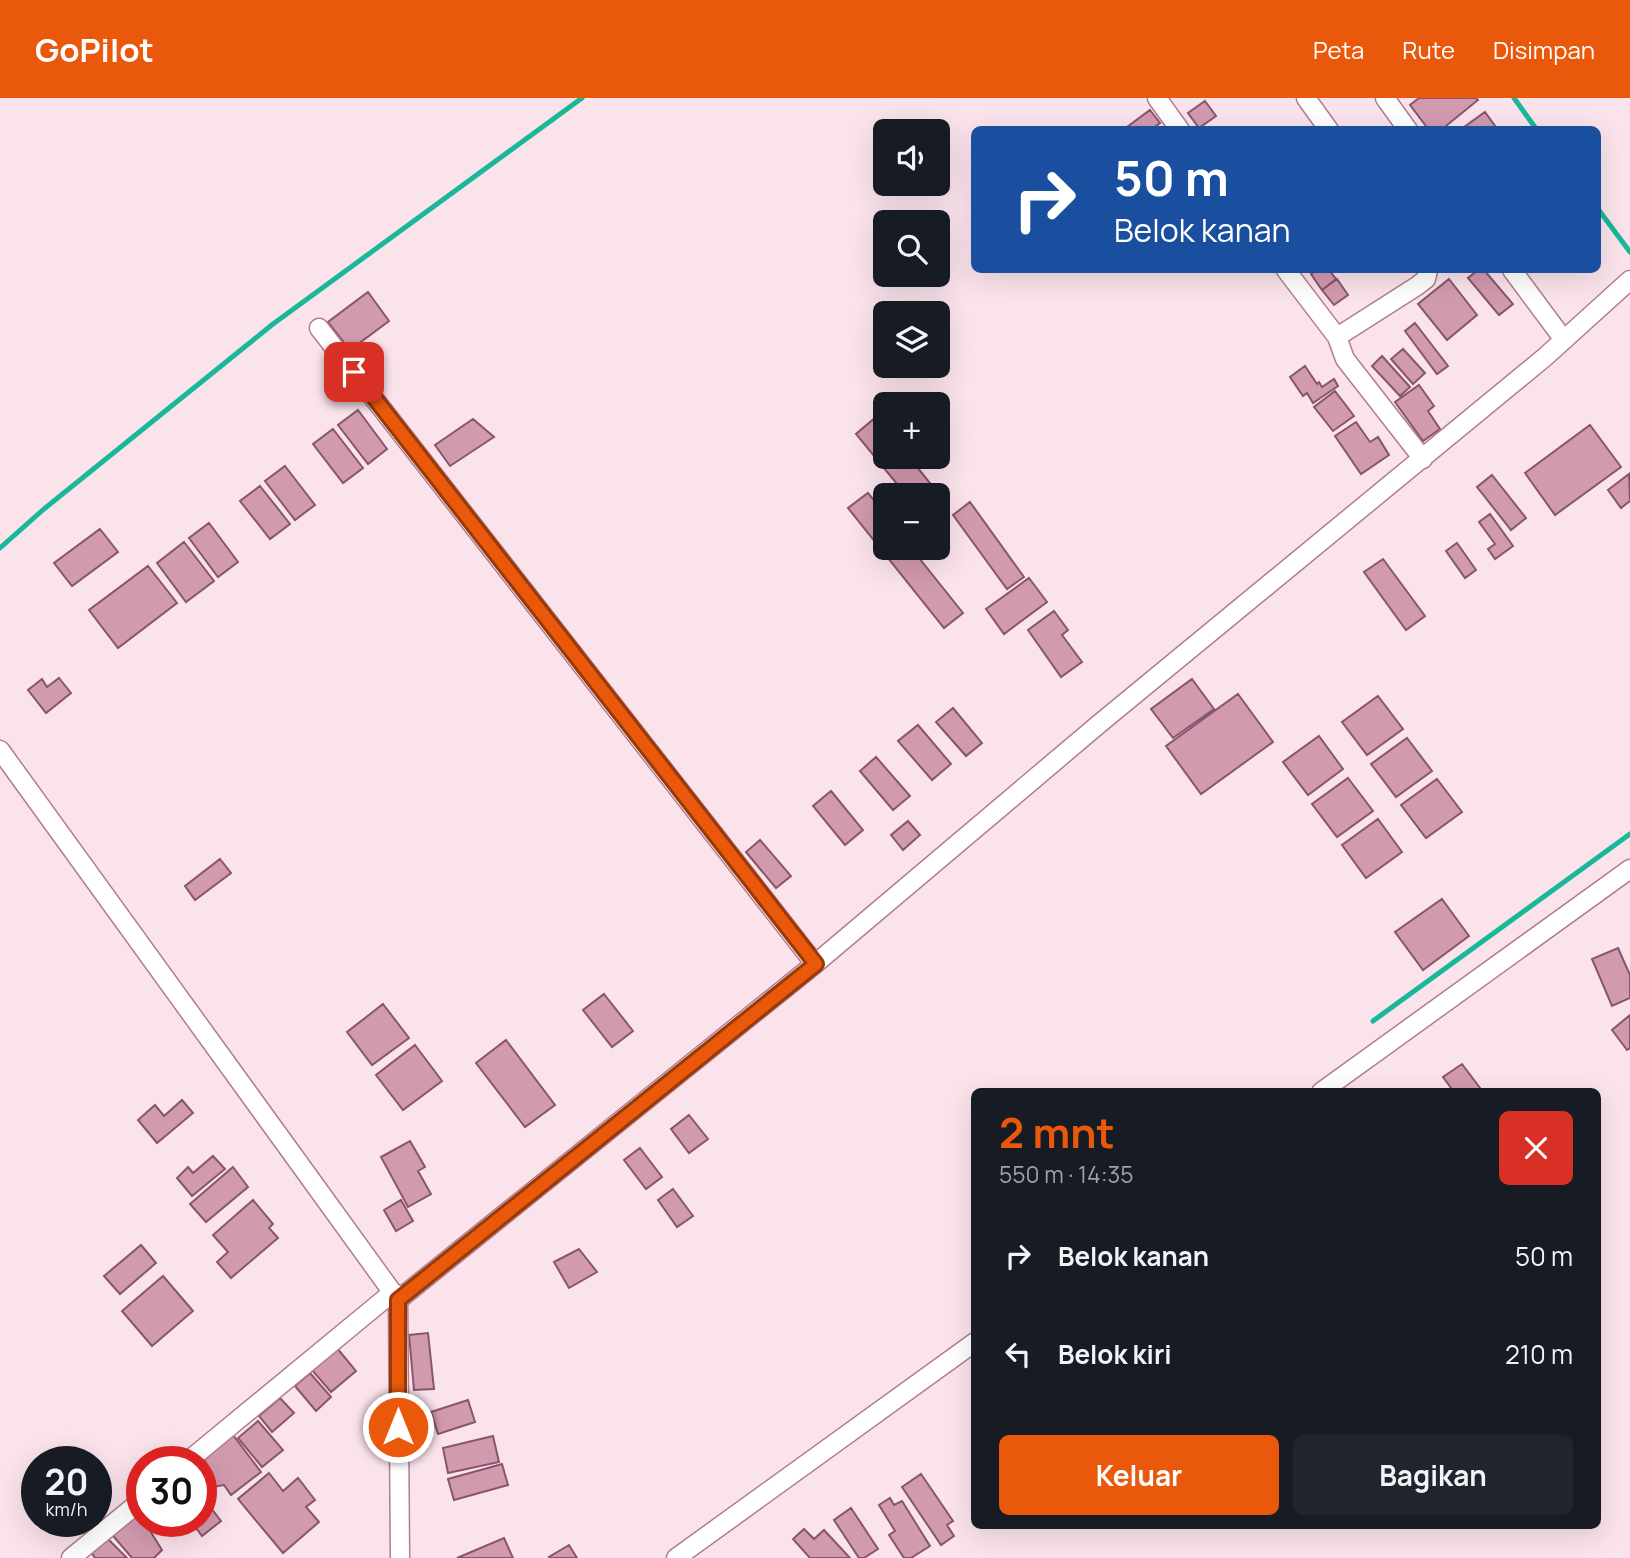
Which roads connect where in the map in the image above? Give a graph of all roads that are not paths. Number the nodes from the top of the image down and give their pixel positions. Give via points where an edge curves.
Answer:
1 (1157, 98) edge
2 (1306, 98) edge
3 (1385, 98) edge
4 (1177, 126) edge
5 (1326, 126) edge
6 (1405, 126) edge
7 (1288, 273) edge
8 (1427, 273) edge
9 (1514, 273) edge
10 (1630, 280) edge
11 (319, 328) dead end
12 (1337, 337) junction
13 (1564, 340) junction
14 (1423, 459) junction
15 (0, 750) edge
16 (1630, 869) edge
17 (816, 964) junction
18 (1327, 1088) edge
19 (395, 1296) junction
20 (971, 1345) edge
21 (207, 1446) edge
22 (126, 1513) edge
23 (71, 1558) edge
24 (400, 1558) edge
25 (676, 1558) edge

1 - 4 street
2 - 5 street
3 - 6 street
7 - 12 street
8 - 12 street via 1417,286
9 - 13 street
10 - 13 street
11 - 17 street
12 - 14 street via 1345,359
13 - 14 street
14 - 17 street via 1099,724
15 - 19 street
16 - 18 street
17 - 19 street
19 - 21 street
19 - 24 street
20 - 25 street
22 - 23 street

